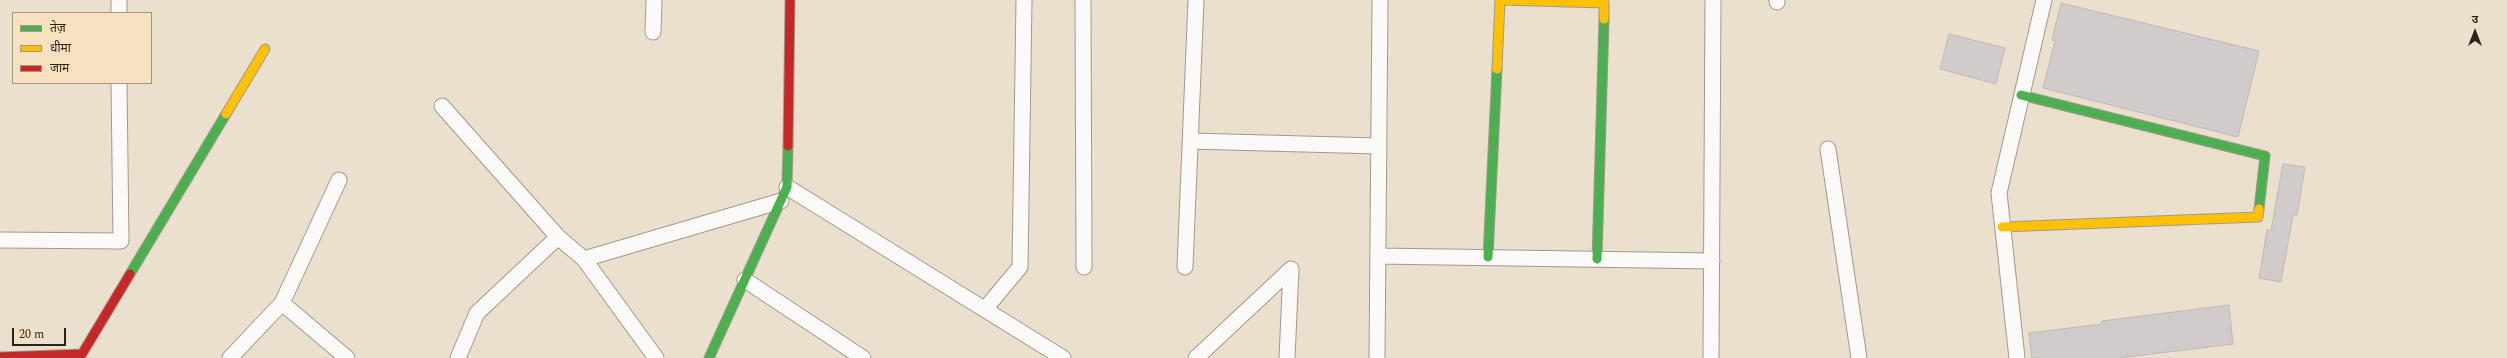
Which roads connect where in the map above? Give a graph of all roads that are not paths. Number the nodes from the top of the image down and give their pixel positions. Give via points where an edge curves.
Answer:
1 (119, 0) edge
2 (654, 0) edge
3 (790, 0) edge
4 (1024, 0) edge
5 (1083, 0) edge
6 (1196, 0) edge
7 (1380, 0) edge
8 (1499, 0) edge
9 (1713, 0) edge
10 (2044, 0) edge
11 (1589, 1) edge
12 (119, 12) edge
13 (653, 32) dead end
14 (265, 49) dead end
15 (119, 84) edge
16 (2021, 95) junction
17 (442, 106) dead end
18 (1190, 141) junction
19 (1379, 146) junction
20 (1828, 149) dead end
21 (339, 180) dead end
22 (787, 187) junction
23 (781, 201) junction
24 (2002, 227) junction
25 (558, 237) junction
26 (0, 240) edge
27 (1378, 256) junction
28 (1488, 257) junction
29 (1597, 259) junction
30 (584, 260) junction
31 (1712, 261) junction
32 (1084, 267) dead end
33 (1185, 267) dead end
34 (745, 280) junction
35 (282, 303) junction
36 (985, 309) junction
37 (1057, 356) edge
38 (0, 357) edge
39 (230, 358) edge
40 (347, 358) edge
41 (458, 358) edge
42 (656, 358) edge
43 (709, 358) edge
44 (863, 358) edge
45 (1196, 358) edge
46 (1287, 358) edge
47 (1377, 358) edge
48 (1711, 358) edge
49 (1859, 358) edge
50 (2017, 358) edge

1 - 12 street
2 - 13 street
3 - 22 street
4 - 36 street via 1020,267
5 - 32 street
6 - 18 street
7 - 19 street
8 - 11 street
8 - 28 street
9 - 31 street
10 - 16 street
11 - 29 street via 1604,3
14 - 38 street via 82,354
15 - 26 street via 121,241
16 - 24 street via 1999,193
16 - 24 street via 2265,156 2258,217
17 - 25 street
18 - 19 street
18 - 33 street
19 - 27 street
20 - 49 street
21 - 35 street
22 - 23 street
22 - 36 street
23 - 30 street
23 - 34 street
24 - 50 street
25 - 30 street
25 - 41 street via 477,313
27 - 28 street
27 - 47 street
28 - 29 street
29 - 31 street
30 - 42 street
31 - 48 street
34 - 43 street
34 - 44 street
35 - 39 street
35 - 40 street
36 - 37 street
45 - 46 street via 1291,269

